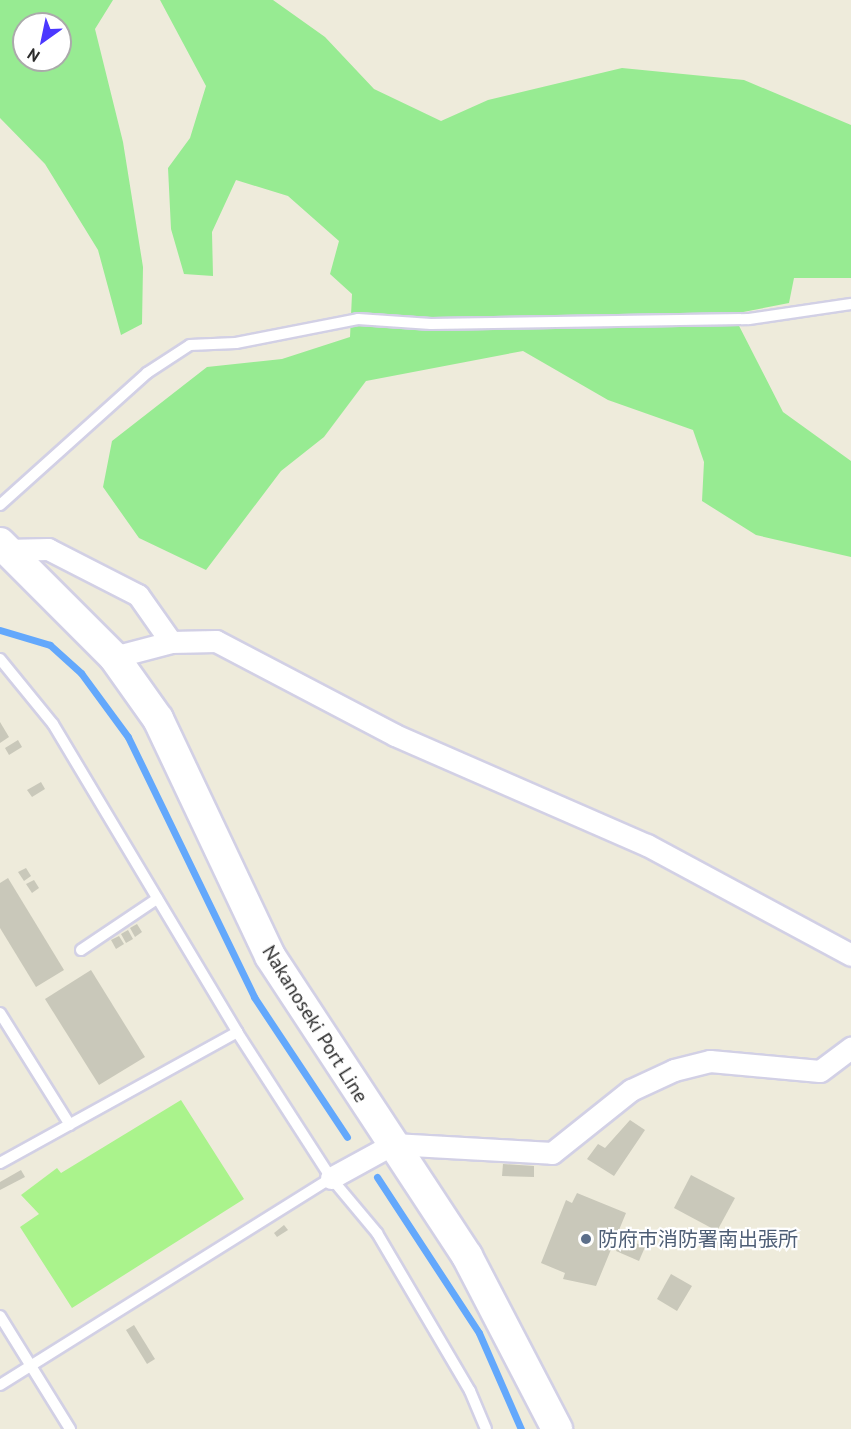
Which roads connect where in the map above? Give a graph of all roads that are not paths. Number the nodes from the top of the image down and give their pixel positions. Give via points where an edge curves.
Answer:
1 (851, 304) edge
2 (0, 505) edge
3 (3, 546) edge
4 (171, 642) junction
5 (114, 657) junction
6 (0, 659) edge
7 (157, 899) junction
8 (81, 950) dead end
9 (851, 955) edge
10 (0, 1013) edge
11 (237, 1032) junction
12 (851, 1048) edge
13 (70, 1125) junction
14 (393, 1144) junction
15 (0, 1163) edge
16 (332, 1178) junction
17 (0, 1316) edge
18 (31, 1366) junction
19 (0, 1385) edge
20 (70, 1429) edge
21 (486, 1429) edge
22 (557, 1429) edge

1 - 2 lane via 749,319 443,324 358,319 236,343 190,345 147,372
3 - 4 street via 48,549 138,595
3 - 5 main road, Nakanoseki Port Line
4 - 5 street
4 - 9 street via 216,641 394,735 647,845
5 - 14 main road, Nakanoseki Port Line via 180,759 270,956
6 - 7 lane via 52,724
7 - 8 lane
7 - 11 lane
10 - 13 lane
11 - 13 lane
11 - 16 lane
12 - 14 street via 820,1071 710,1061 674,1070 631,1090 552,1153
13 - 15 lane
14 - 16 street
14 - 22 main road, Nakanoseki Port Line via 505,1321
16 - 18 lane
16 - 21 lane via 377,1233 470,1391
17 - 18 lane
18 - 19 lane
18 - 20 lane

